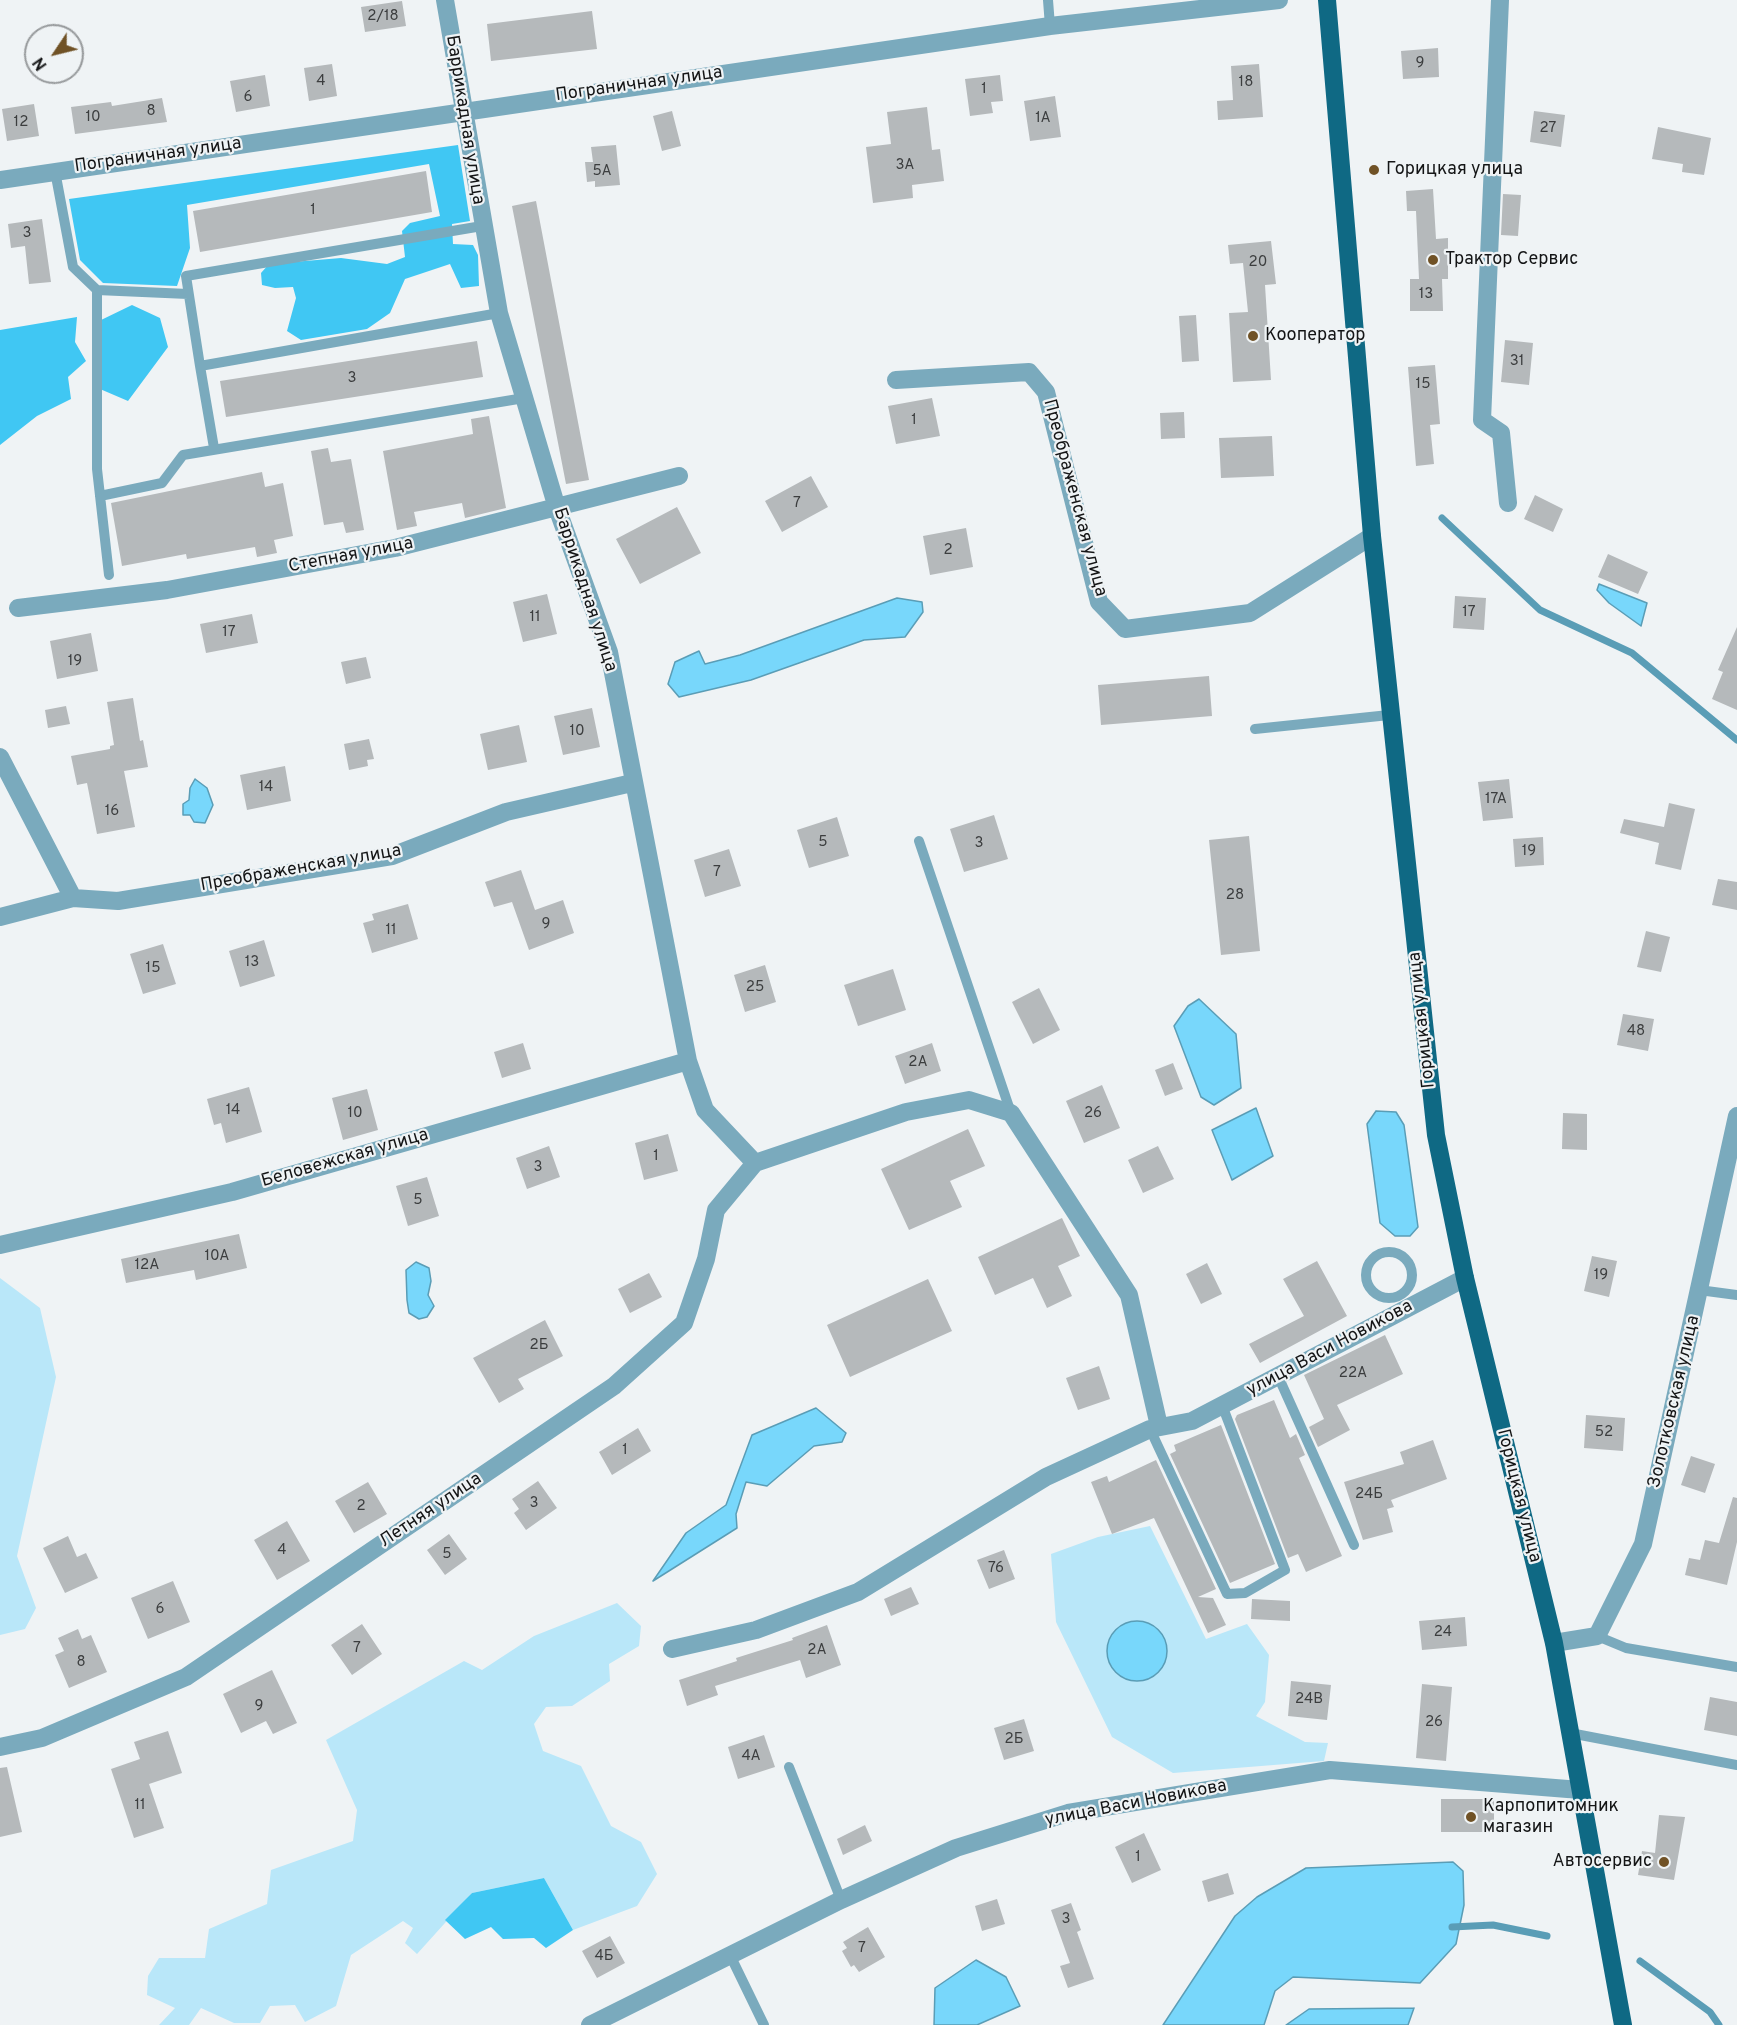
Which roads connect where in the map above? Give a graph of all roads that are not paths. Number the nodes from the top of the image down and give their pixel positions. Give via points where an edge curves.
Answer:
1 (445, 0) edge
2 (1048, 0) edge
3 (1279, 0) edge
4 (1327, 0) edge
5 (1500, 0) edge
6 (1050, 26) junction
7 (463, 110) junction
8 (55, 171) junction
9 (0, 180) edge
10 (482, 226) junction
11 (97, 290) junction
12 (188, 294) junction
13 (499, 313) junction
14 (200, 366) junction
15 (896, 380) dead end
16 (524, 398) junction
17 (214, 448) junction
18 (679, 477) dead end
19 (100, 496) junction
20 (1508, 503) dead end
21 (556, 508) junction
22 (1372, 536) junction
23 (109, 575) dead end
24 (18, 609) dead end
25 (1389, 715) junction
26 (1255, 729) dead end
27 (0, 757) edge
28 (632, 783) junction
29 (919, 841) dead end
30 (73, 898) junction
31 (0, 917) edge
32 (688, 1060) junction
33 (1011, 1113) junction
34 (1737, 1116) edge
35 (755, 1163) junction
36 (0, 1245) edge
37 (1465, 1278) junction
38 (1699, 1290) junction
39 (1737, 1294) edge
40 (1403, 1302) junction
41 (1278, 1376) junction
42 (1222, 1406) junction
43 (1154, 1428) junction
44 (1354, 1545) dead end
45 (1597, 1636) junction
46 (1554, 1643) junction
47 (672, 1649) dead end
48 (1737, 1667) edge
49 (1570, 1733) junction
50 (0, 1747) edge
51 (1737, 1765) edge
52 (789, 1767) dead end
53 (1580, 1790) junction
54 (841, 1900) junction
55 (730, 1955) junction
56 (590, 2025) edge
57 (764, 2025) edge
58 (1623, 2025) edge

1 - 7 street, Баррикадная улица
2 - 6 lane
3 - 6 street, Пограничная улица
4 - 22 main road, Горицкая улица
5 - 20 street via 1482,420 1501,434
6 - 7 street, Пограничная улица
7 - 8 street, Пограничная улица
7 - 10 street, Баррикадная улица
8 - 9 street, Пограничная улица
8 - 11 lane via 73,267
10 - 12 lane via 186,276
10 - 13 street, Баррикадная улица
11 - 12 lane
11 - 19 lane
12 - 14 lane
13 - 14 lane
13 - 16 street, Баррикадная улица
14 - 17 lane
15 - 22 street, Преображенская улица via 1029,372 1046,392 1099,602 1125,628 1250,613
16 - 17 lane
16 - 21 street, Баррикадная улица
17 - 19 lane via 183,455 162,483
18 - 21 street, Степная улица
19 - 23 lane
21 - 24 street, Степная улица via 395,548 167,590
21 - 28 street, Баррикадная улица via 609,652
22 - 25 main road, Горицкая улица
25 - 26 lane
25 - 37 main road, Горицкая улица via 1436,1135
27 - 30 street
28 - 30 street, Преображенская улица via 506,812 392,856 118,902
28 - 32 street, Баррикадная улица
29 - 33 lane
30 - 31 street, Преображенская улица
32 - 35 street, Баррикадная улица via 705,1110
32 - 36 street, Беловежская улица via 232,1192
33 - 35 street via 969,1100 906,1112
33 - 43 street via 1129,1295
34 - 38 street, Золотковская улица
35 - 50 street, Летняя улица via 716,1210 706,1259 684,1323 614,1386 186,1677 42,1738
37 - 40 street, улица Васи Новикова
37 - 46 main road, Горицкая улица
38 - 39 lane
38 - 45 street, Золотковская улица via 1642,1544
40 - 40 lane via 1411,1281 1410,1266 1400,1254 1378,1254 1366,1274 1371,1288
40 - 41 street, улица Васи Новикова
41 - 42 street, улица Васи Новикова
41 - 44 lane
42 - 43 street, улица Васи Новикова via 1192,1421
42 - 43 lane via 1285,1570 1245,1593 1227,1594
43 - 47 street, улица Васи Новикова via 1046,1477 858,1592 756,1630
45 - 46 street
45 - 48 lane via 1626,1648
46 - 49 main road, Горицкая улица
49 - 51 lane
49 - 53 main road, Горицкая улица
52 - 54 lane
53 - 54 street, улица Васи Новикова via 1330,1770 1068,1813 957,1848
53 - 58 main road, Горицкая улица
54 - 55 street, улица Васи Новикова
55 - 56 street, улица Васи Новикова
55 - 57 lane

